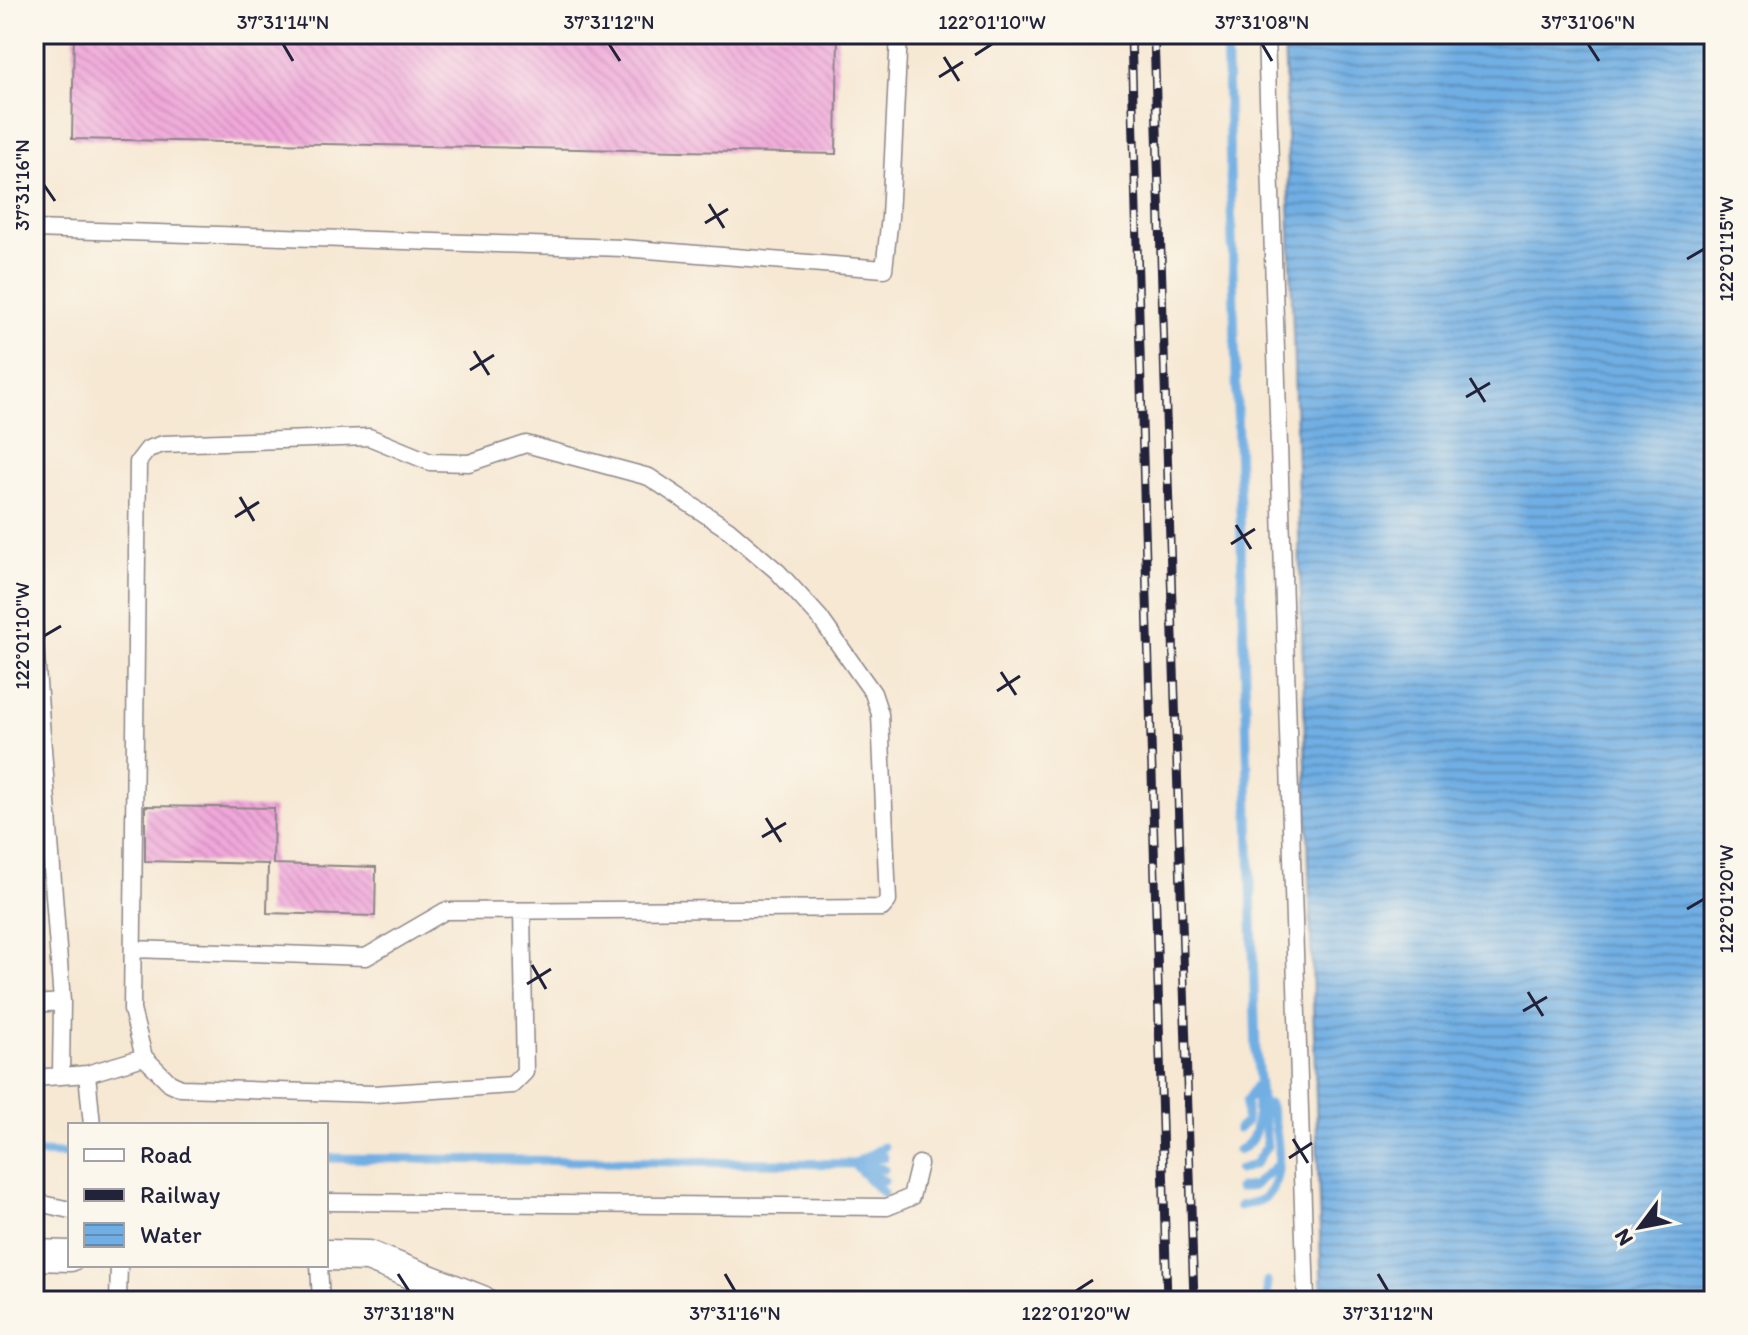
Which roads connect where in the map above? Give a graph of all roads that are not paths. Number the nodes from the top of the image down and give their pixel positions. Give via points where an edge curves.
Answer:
1 (899, 34) edge
2 (1266, 34) edge
3 (34, 229) edge
4 (34, 629) edge
5 (522, 911) junction
6 (133, 949) junction
7 (62, 1002) junction
8 (34, 1004) edge
9 (144, 1057) junction
10 (61, 1074) junction
11 (87, 1074) junction
12 (34, 1078) edge
13 (92, 1122) edge
14 (919, 1164) dead end
15 (34, 1202) edge
16 (328, 1202) edge
17 (68, 1210) edge
18 (34, 1255) edge
19 (328, 1255) edge
20 (68, 1256) edge
21 (119, 1267) edge
22 (319, 1267) edge
23 (118, 1301) edge
24 (321, 1301) edge
25 (482, 1301) edge
26 (1306, 1301) edge

1 - 3 lane via 884,269 623,248
2 - 26 lane
4 - 7 lane
5 - 6 lane via 445,911 366,957
5 - 6 lane via 882,908 888,901 880,714 873,693 820,618 729,530 649,477 526,444 469,463 430,462 369,437 163,444 148,449 138,462
5 - 9 lane via 525,1072 512,1085 374,1094 181,1088
6 - 9 lane via 132,1010
7 - 8 lane
7 - 10 lane
9 - 11 lane
10 - 11 lane
10 - 12 lane
11 - 13 lane
14 - 16 lane via 911,1197 887,1207
15 - 17 lane
18 - 20 street
19 - 25 street via 368,1256
21 - 23 lane
22 - 24 lane

